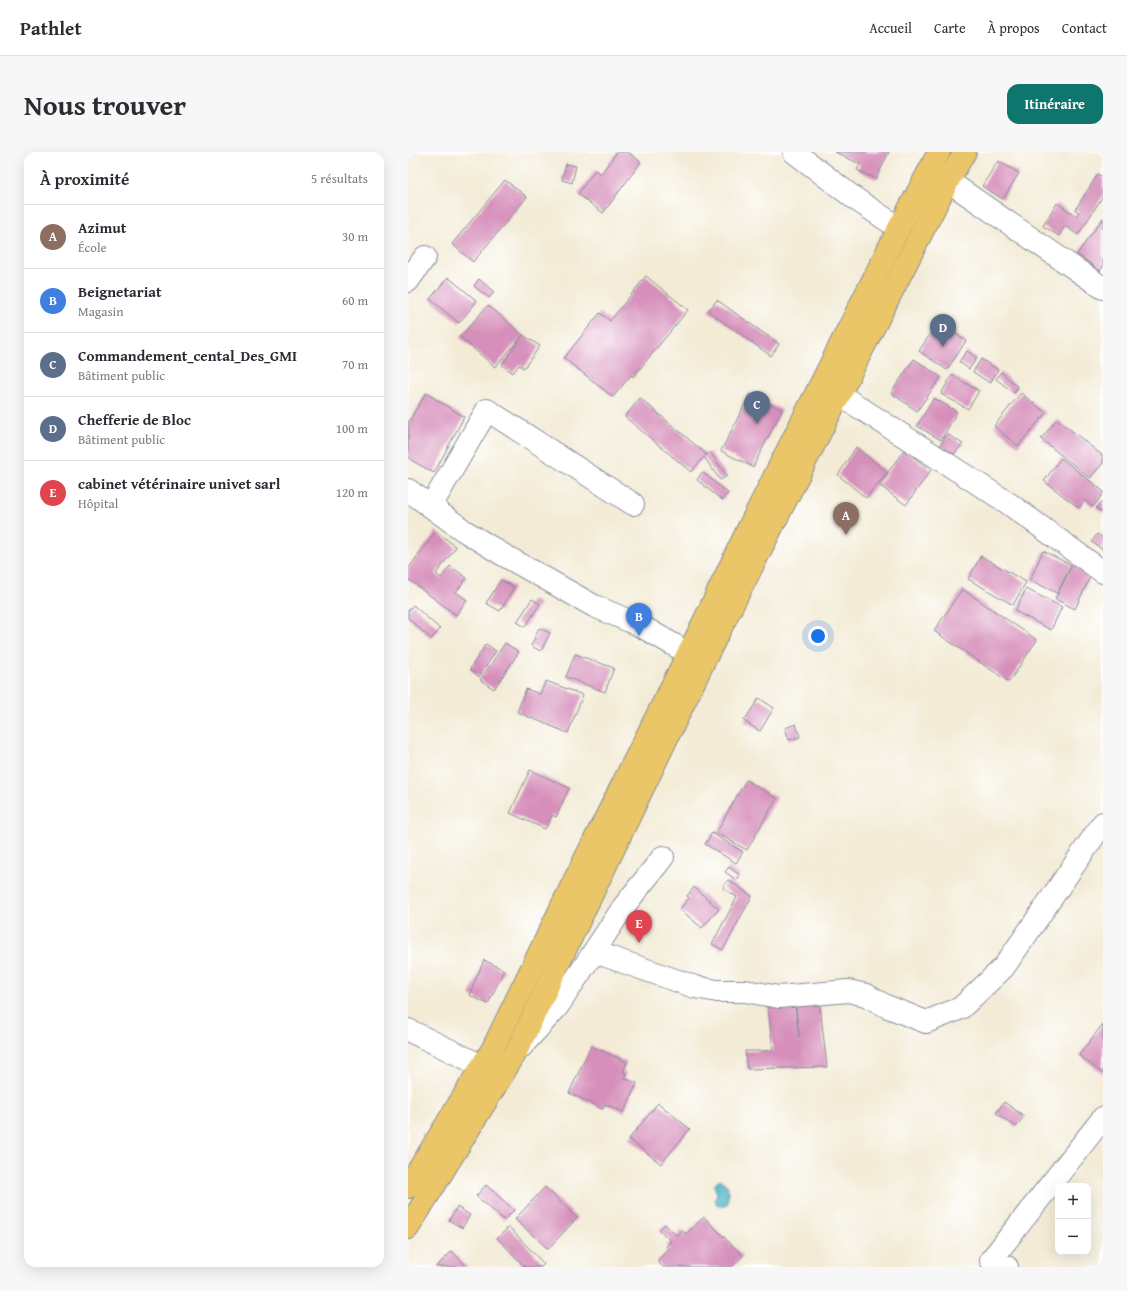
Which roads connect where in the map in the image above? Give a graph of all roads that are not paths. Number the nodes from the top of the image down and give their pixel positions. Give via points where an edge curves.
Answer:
1 (794, 152) edge
2 (939, 152) edge
3 (965, 152) edge
4 (948, 181) junction
5 (899, 228) junction
6 (426, 257) dead end
7 (408, 281) edge
8 (1103, 288) edge
9 (840, 395) junction
10 (408, 490) edge
11 (633, 504) dead end
12 (431, 506) junction
13 (1103, 572) edge
14 (688, 653) junction
15 (1103, 822) edge
16 (663, 857) dead end
17 (595, 952) junction
18 (408, 1030) edge
19 (515, 1054) junction
20 (482, 1066) junction
21 (1103, 1118) edge
22 (408, 1187) edge
23 (408, 1228) edge
24 (994, 1265) edge

1 - 5 street via 854,198
2 - 5 main road
3 - 4 main road
4 - 8 street
4 - 9 main road
5 - 14 main road
6 - 7 street
9 - 13 street via 1008,503
9 - 19 main road via 705,660
10 - 12 street
11 - 12 street via 487,410
12 - 14 street via 463,530 557,586 594,606 639,625
14 - 20 main road
15 - 17 street via 1004,967 960,1008 926,1022 886,1006 866,994 848,991 779,997 745,991 717,991 695,987
16 - 17 street via 624,906
17 - 19 street via 558,1006
18 - 20 street
19 - 23 main road
20 - 22 main road
21 - 24 street

